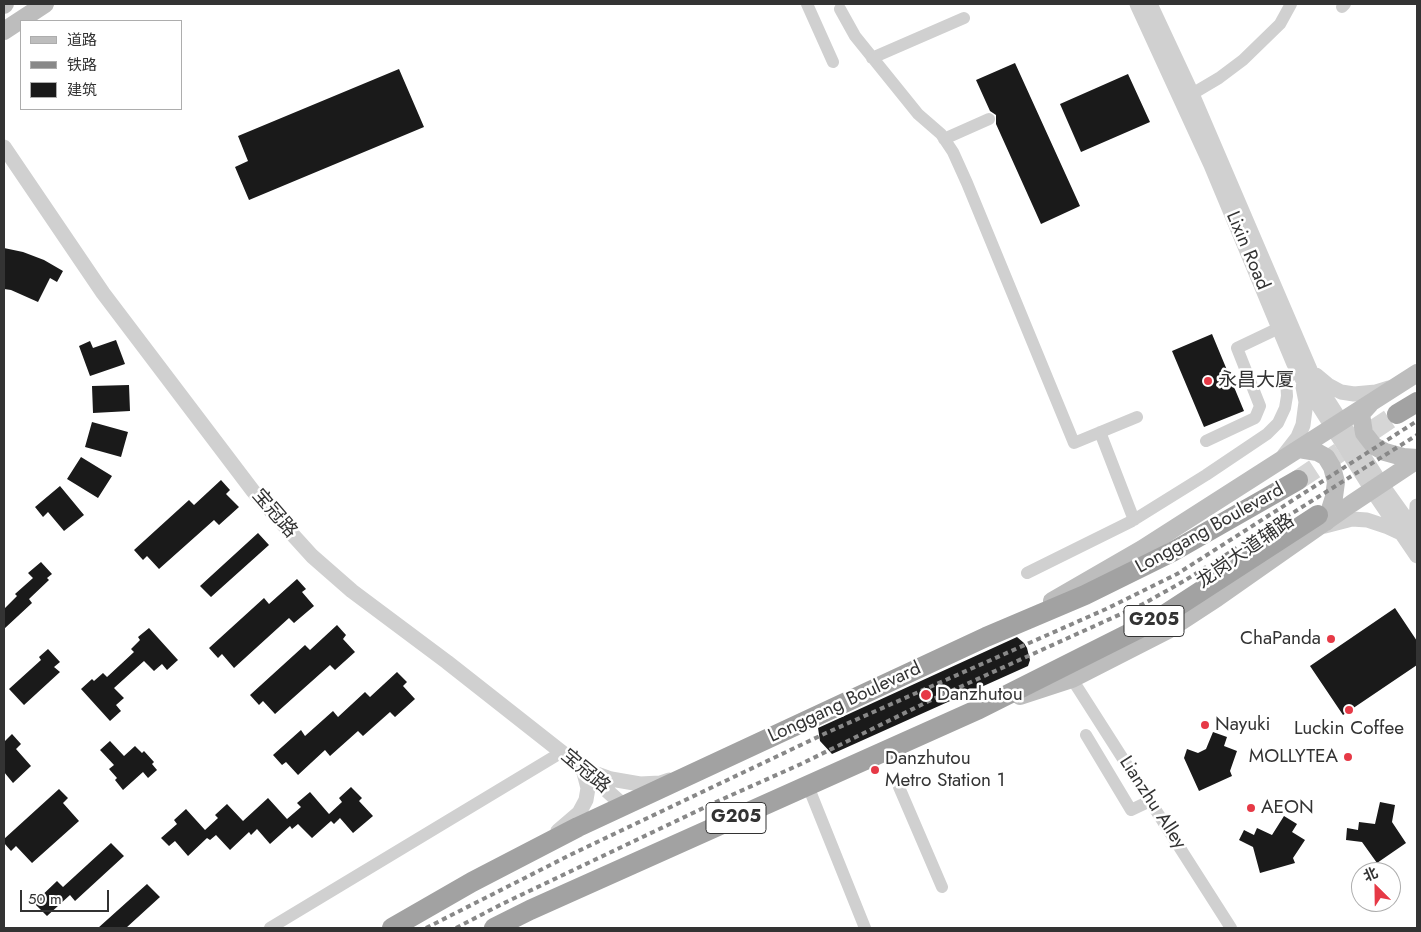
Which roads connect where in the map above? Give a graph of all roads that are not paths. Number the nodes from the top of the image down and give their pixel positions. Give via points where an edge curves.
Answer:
1 (46, 4) edge
2 (807, 4) edge
3 (1137, 4) edge
4 (1150, 4) edge
5 (1290, 4) edge
6 (840, 9) dead end
7 (964, 18) dead end
8 (21, 20) edge
9 (20, 21) edge
10 (4, 31) edge
11 (872, 58) junction
12 (833, 62) dead end
13 (1192, 94) junction
14 (988, 119) dead end
15 (944, 139) junction
16 (4, 147) edge
17 (1216, 163) junction
18 (1279, 328) junction
19 (1303, 372) junction
20 (1417, 373) edge
21 (1397, 385) junction
22 (1374, 399) junction
23 (1417, 402) edge
24 (1397, 414) tunnel mouth
25 (1137, 417) dead end
26 (1337, 424) junction
27 (1100, 432) junction
28 (1206, 441) dead end
29 (1299, 449) junction
30 (1417, 459) edge
31 (1271, 467) junction
32 (1298, 480) tunnel mouth
33 (1377, 488) junction
34 (1417, 506) edge
35 (1134, 520) junction
36 (1320, 522) junction
37 (1412, 533) edge
38 (1417, 556) edge
39 (1027, 573) dead end
40 (986, 638) junction
41 (1072, 679) junction
42 (979, 709) junction
43 (1086, 735) dead end
44 (562, 752) junction
45 (583, 769) junction
46 (704, 769) junction
47 (808, 786) junction
48 (899, 787) dead end
49 (1150, 801) junction
50 (624, 806) junction
51 (536, 849) junction
52 (942, 888) dead end
53 (270, 928) edge
54 (392, 928) edge
55 (494, 928) edge
56 (865, 928) edge
57 (1231, 928) edge

1 - 8 main road
2 - 12 street
3 - 17 street, Lixin Road
4 - 13 street, Lixin Road
5 - 13 street via 1280,24 1243,60
6 - 11 street
7 - 11 street
9 - 10 main road
11 - 15 street via 918,114
13 - 17 street, Lixin Road
14 - 15 street
15 - 27 street via 967,183 1074,443
16 - 44 street, 宝冠路 via 103,293 253,491 312,556 352,591
17 - 18 street, Lixin Road
17 - 19 street, Lixin Road
18 - 19 street, Lixin Road
18 - 28 street via 1237,348 1260,406 1255,418
19 - 21 street via 1341,392 1358,395
19 - 26 street, Lixin Road
19 - 31 street via 1306,402 1303,425 1298,437
19 - 35 street via 1286,380 1285,408 1268,434
20 - 21 main road
21 - 22 main road
22 - 26 main road
22 - 30 main road via 1361,414 1364,433 1374,446 1385,452
23 - 24 highway
25 - 27 street
26 - 29 main road
26 - 33 street, Lixin Road
27 - 35 street
29 - 31 main road
29 - 36 main road via 1326,457 1332,468 1336,482 1334,497
30 - 33 main road, 龙岗大道辅路
31 - 40 main road via 1142,548
32 - 40 highway, Longgang Boulevard / G205 via 1172,552 1085,595
33 - 36 main road, 龙岗大道辅路
33 - 37 street, Lixin Road
34 - 37 street
35 - 39 street
36 - 37 street via 1367,520
36 - 41 main road, 龙岗大道辅路 via 1168,630
36 - 42 highway, G205 via 1158,619
37 - 38 street, Lixin Road
40 - 46 highway, Longgang Boulevard / G205
41 - 42 main road, 龙岗大道辅路
41 - 49 street, Lianzhu Alley
42 - 47 highway, G205
43 - 49 street via 1131,810
44 - 45 street, 宝冠路
44 - 53 street
45 - 46 street via 611,779 640,784 660,782
45 - 50 street, 宝冠路
45 - 51 street via 588,788 579,813
46 - 50 highway, Longgang Boulevard / G205
47 - 55 highway, G205
47 - 56 street
48 - 52 street
49 - 57 street, Lianzhu Alley
50 - 51 highway, Longgang Boulevard / G205
51 - 54 highway, Longgang Boulevard / G205

